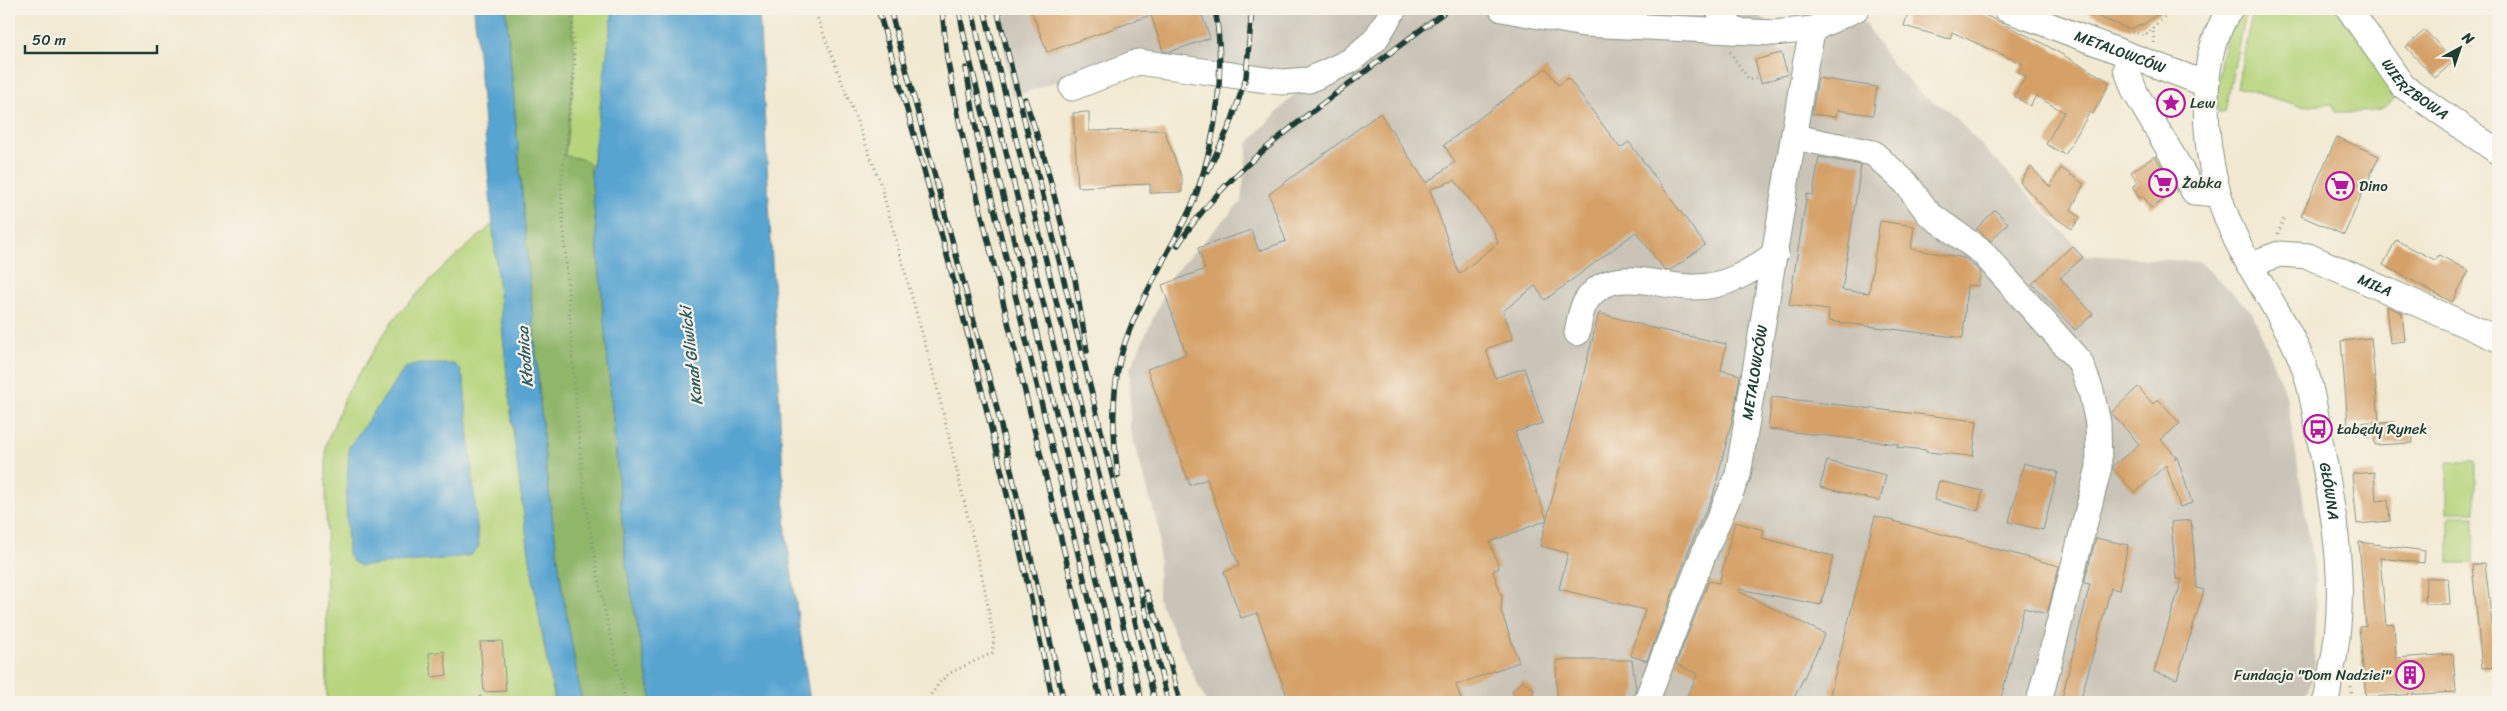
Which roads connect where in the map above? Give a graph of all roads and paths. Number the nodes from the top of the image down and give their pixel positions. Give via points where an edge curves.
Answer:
1 (571, 9) edge
2 (814, 9) edge
3 (1394, 9) edge
4 (1502, 9) edge
5 (1718, 9) edge
6 (1856, 9) edge
7 (2006, 9) edge
8 (2172, 9) edge
9 (2230, 9) edge
10 (2349, 9) edge
11 (1813, 29) junction
12 (1731, 41) junction
13 (2154, 47) dead end
14 (2130, 56) junction
15 (1759, 76) dead end
16 (2206, 84) junction
17 (1072, 88) dead end
18 (1794, 137) junction
19 (2498, 152) edge
20 (2220, 202) junction
21 (2284, 217) dead end
22 (2276, 239) dead end
23 (1776, 253) junction
24 (2249, 265) junction
25 (1577, 333) dead end
26 (2498, 340) edge
27 (480, 696) dead end
28 (2330, 699) edge
29 (484, 702) edge
30 (626, 702) edge
31 (926, 702) edge
32 (1646, 702) edge
33 (2039, 702) edge

1 - 30 path via 575,66 562,186 573,366 584,495 601,594
2 - 31 path via 879,179 936,383 994,640 992,653 987,658 950,673
3 - 17 street via 1375,40 1350,61 1308,80 1281,82 1138,62
4 - 12 street via 1584,24
5 - 12 street
6 - 11 street
7 - 14 street, METALOWCÓW
8 - 13 path via 2153,28
9 - 16 street, GŁÓWNA via 2218,28
10 - 19 street, WIERZBOWA via 2403,86
11 - 12 street
11 - 18 street, METALOWCÓW
12 - 15 path via 1749,80
14 - 16 street, METALOWCÓW
14 - 20 street via 2126,68 2135,92 2194,192
16 - 20 street, GŁÓWNA via 2208,148
18 - 23 street, METALOWCÓW
18 - 33 street via 1873,152 1906,183 1929,214 1982,252 2080,362 2098,423 2099,467
20 - 24 street, GŁÓWNA
21 - 22 path
23 - 25 street via 1725,283 1692,287 1638,279 1616,281 1595,290 1584,304
23 - 32 street, METALOWCÓW via 1738,475
24 - 26 street, MIŁA via 2280,254 2308,256
24 - 28 street, GŁÓWNA via 2291,336 2304,368 2330,488 2340,573 2338,621 2329,680
27 - 29 path

